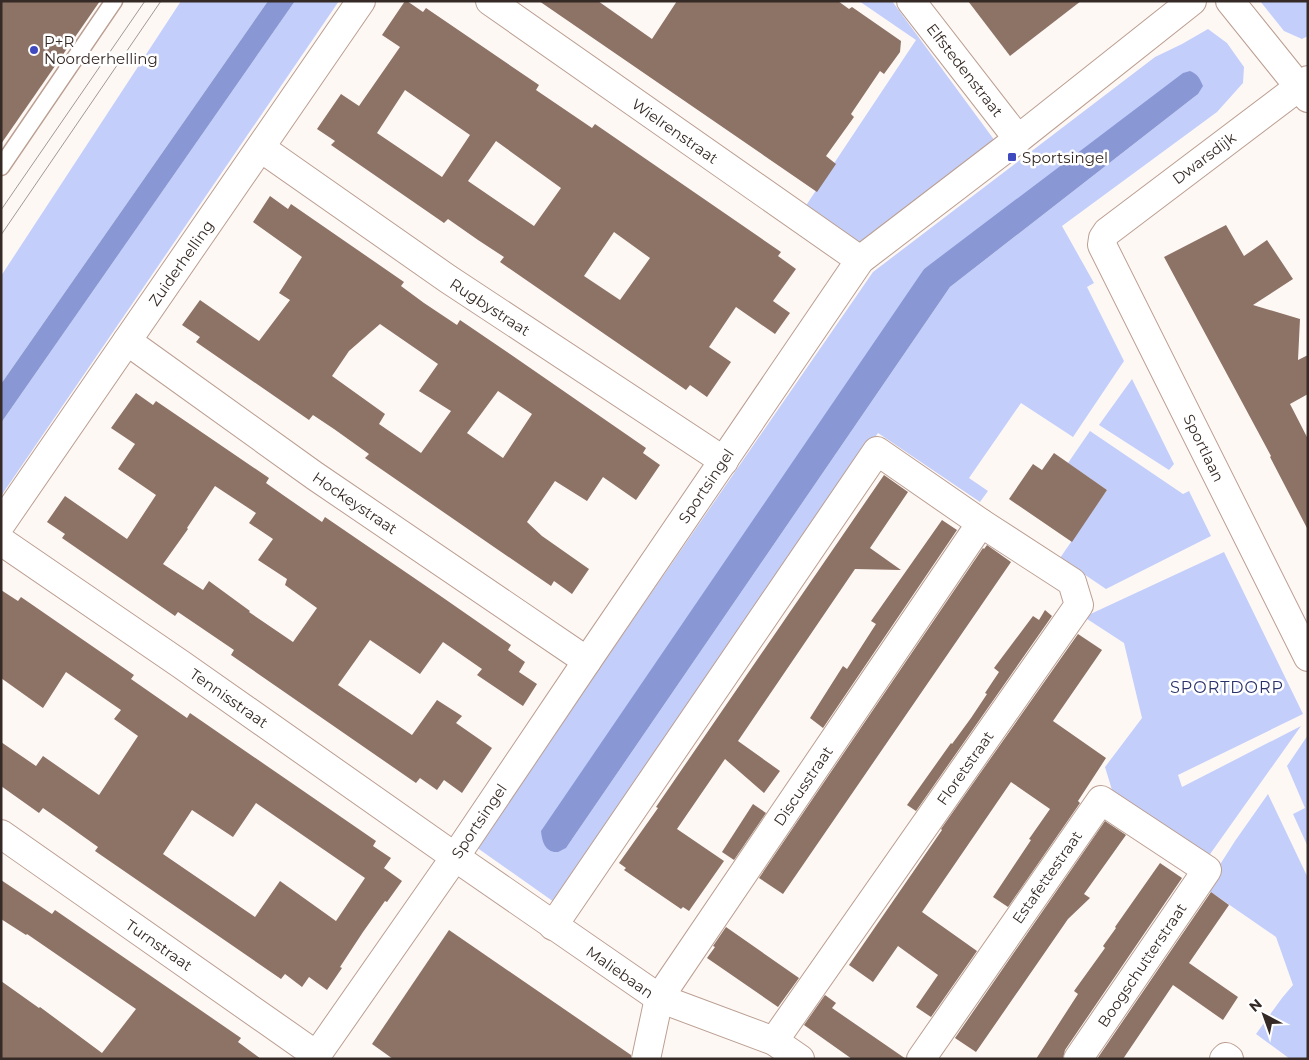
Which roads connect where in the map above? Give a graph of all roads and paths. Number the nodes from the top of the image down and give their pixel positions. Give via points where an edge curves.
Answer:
1 (114, 1) edge
2 (361, 1) edge
3 (490, 1) edge
4 (911, 1) edge
5 (1192, 1) edge
6 (1230, 1) edge
7 (1305, 88) edge
8 (1018, 139) junction
9 (260, 148) junction
10 (1, 167) edge
11 (1103, 238) joint
12 (860, 260) junction
13 (127, 341) junction
14 (724, 461) junction
15 (981, 523) junction
16 (1, 524) edge
17 (1, 541) edge
18 (1308, 657) edge
19 (587, 661) junction
20 (1, 834) edge
21 (455, 858) junction
22 (1207, 870) joint
23 (553, 926) junction
24 (659, 998) junction
25 (774, 1041) junction
26 (315, 1057) edge
27 (646, 1059) edge
28 (800, 1059) edge
29 (921, 1059) edge
30 (1078, 1059) edge
31 (1224, 1059) edge
32 (1229, 1059) edge

1 - 10 lane
2 - 9 street, Zuiderhelling
3 - 12 street, Wielrenstraat
4 - 8 street, Elfstedenstraat
5 - 8 street, Sportsingel
6 - 7 street
7 - 11 street, Dwarsdijk
8 - 12 street, Sportsingel
9 - 13 street, Zuiderhelling
9 - 14 street, Rugbystraat via 448,279
11 - 18 street, Sportlaan via 1102,245
12 - 14 street, Sportsingel
13 - 16 street, Zuiderhelling
13 - 19 street, Hockeystraat via 315,476
14 - 19 street, Sportsingel
15 - 23 street via 877,451
15 - 24 street, Discusstraat
15 - 25 street, Floretstraat via 1072,582 1079,605
17 - 21 street, Tennisstraat
19 - 21 street, Sportsingel
20 - 26 street, Turnstraat
21 - 23 street, Maliebaan
21 - 26 street, Sportsingel
22 - 29 street, Estafettestraat via 1101,800
22 - 30 street, Boogschutterstraat
23 - 24 street, Maliebaan
24 - 25 street, Maliebaan
24 - 27 street, Discusstraat
25 - 28 street, Maliebaan
31 - 32 street via 1226,1056

